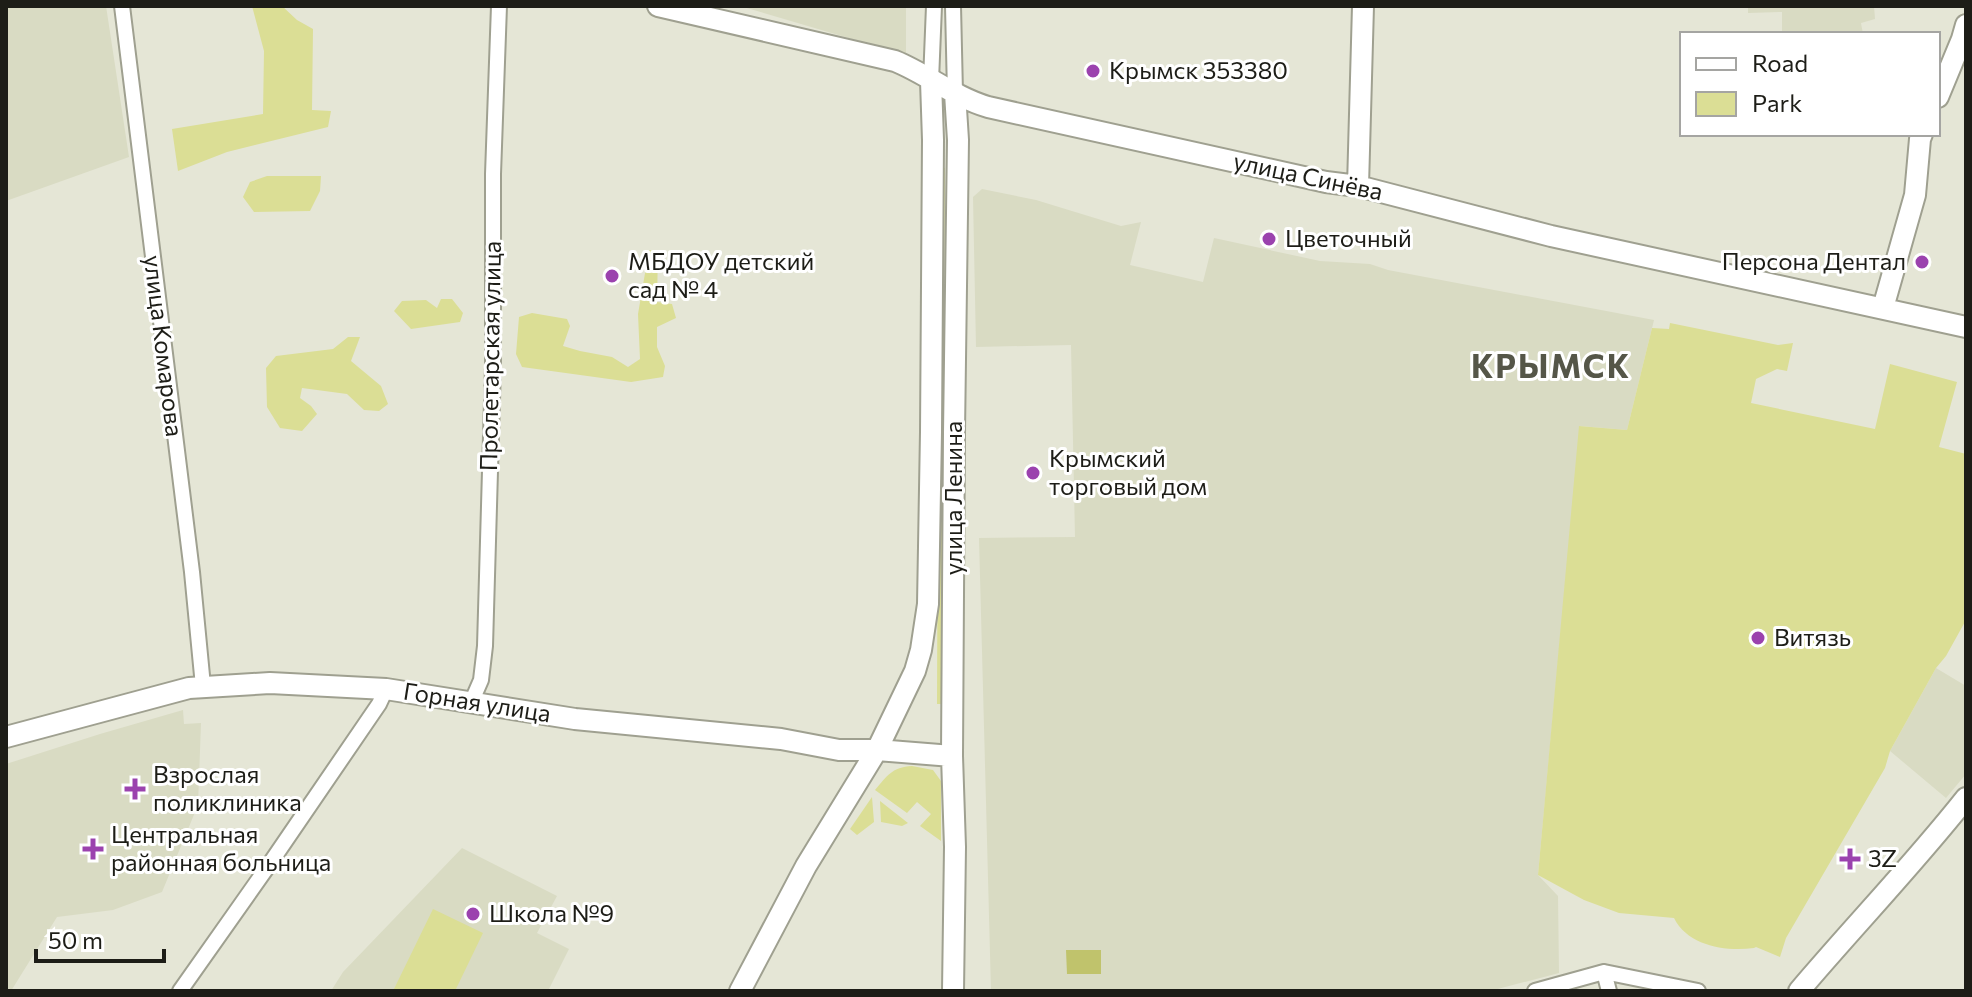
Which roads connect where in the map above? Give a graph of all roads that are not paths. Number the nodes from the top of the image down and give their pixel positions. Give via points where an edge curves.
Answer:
1 (122, 6) edge
2 (499, 6) edge
3 (658, 6) edge
4 (934, 6) edge
5 (953, 6) edge
6 (1363, 6) edge
7 (1966, 25) edge
8 (931, 81) junction
9 (1940, 92) edge
10 (955, 93) junction
11 (1922, 136) edge
12 (1358, 186) junction
13 (1883, 308) junction
14 (1966, 327) edge
15 (203, 686) junction
16 (386, 689) junction
17 (471, 703) junction
18 (6, 737) edge
19 (877, 750) junction
20 (952, 756) junction
21 (1966, 798) edge
22 (1604, 972) junction
23 (180, 991) edge
24 (740, 991) edge
25 (953, 991) edge
26 (1535, 991) edge
27 (1609, 991) edge
28 (1698, 991) edge
29 (1799, 991) edge

1 - 15 street, улица Комарова
2 - 17 street, Пролетарская улица via 485,646 481,680
3 - 8 main road, улица Синёва via 895,61
4 - 8 street, улица Ленина
5 - 10 street, улица Ленина
6 - 12 main road
7 - 9 main road
8 - 10 main road, улица Синёва
8 - 19 main road, улица Ленина via 928,604 915,671
10 - 12 main road, улица Синёва via 988,107
10 - 20 main road, улица Ленина
11 - 13 main road via 1915,195
12 - 13 main road, улица Синёва via 1551,236
13 - 14 main road, улица Синёва
15 - 16 main road, Горная улица via 270,683
15 - 18 main road, Горная улица
16 - 17 main road, Горная улица
16 - 23 street
17 - 19 main road, Горная улица via 839,750
19 - 20 main road, Горная улица
19 - 24 main road, улица Ленина via 806,866
20 - 25 main road, улица Ленина
21 - 29 main road
22 - 26 street
22 - 27 street
22 - 28 street

